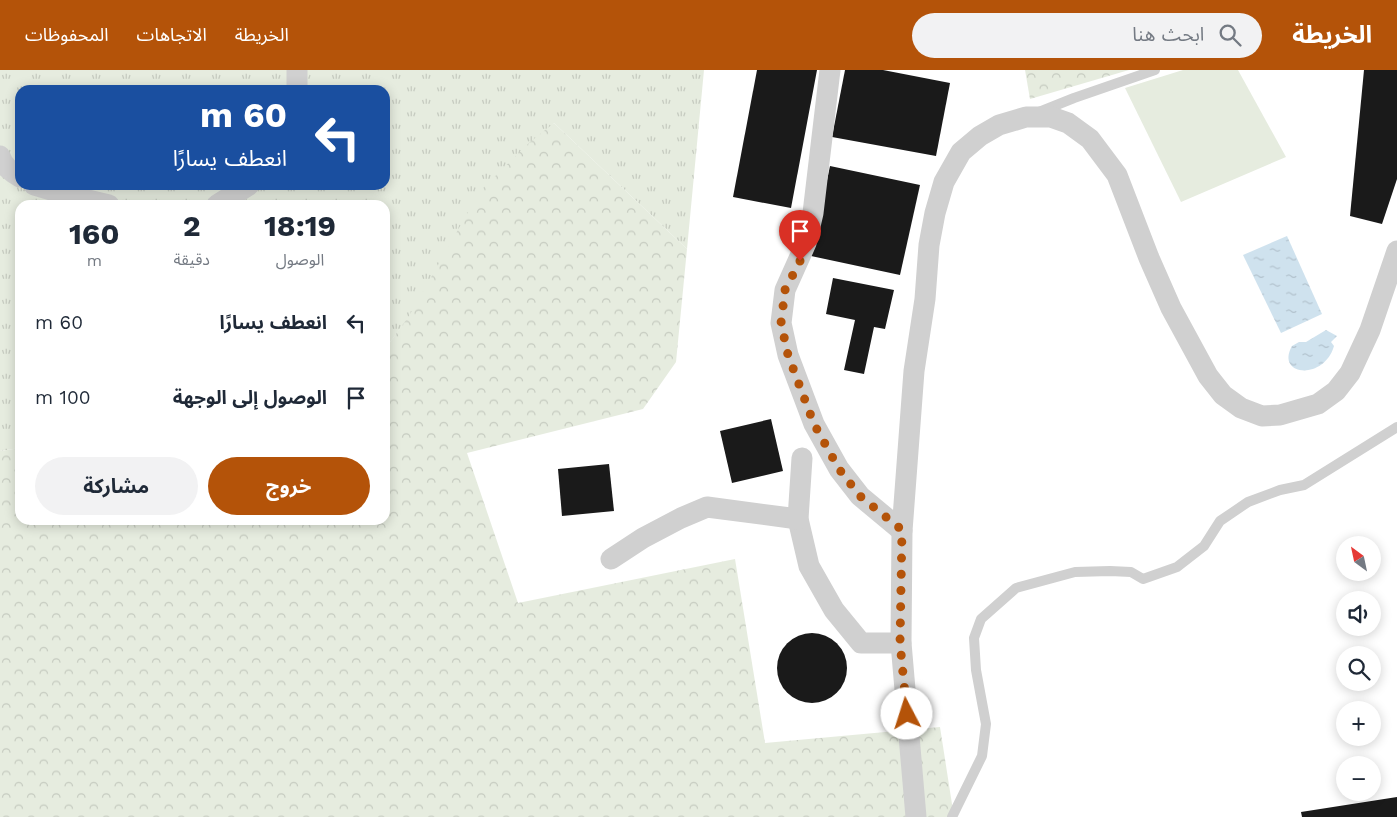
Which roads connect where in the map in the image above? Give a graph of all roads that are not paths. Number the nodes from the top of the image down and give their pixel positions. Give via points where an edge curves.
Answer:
1 (298, 70) edge
2 (830, 70) edge
3 (1155, 70) edge
4 (296, 85) edge
5 (1026, 117) junction
6 (0, 156) edge
7 (15, 174) edge
8 (51, 190) edge
9 (241, 190) edge
10 (88, 200) edge
11 (225, 200) edge
12 (1396, 264) edge
13 (1397, 427) edge
14 (802, 458) dead end
15 (798, 519) junction
16 (902, 530) junction
17 (611, 559) dead end
18 (900, 643) junction
19 (916, 817) edge
20 (952, 817) edge

1 - 4 street
2 - 16 street via 813,213 806,243 785,290 781,323 788,355 814,424 839,469 860,496
3 - 5 lane
5 - 12 street via 1051,117 1068,123 1090,138 1102,153 1117,175 1149,258 1190,344 1223,395 1241,408 1262,416 1280,415 1318,404 1336,391 1359,355
5 - 16 street via 999,125 980,136 961,152 944,182 929,245 914,371
6 - 7 street
8 - 10 street
9 - 11 street
13 - 20 lane via 1304,485 1248,502 1220,521 1204,546 1177,567 1143,578 1131,572 1110,570 1075,572 1016,588 981,619 974,638 986,724 982,756
14 - 15 street
15 - 17 street via 707,507 643,538
15 - 18 street via 809,566 834,610 861,643
16 - 18 street
18 - 19 street

